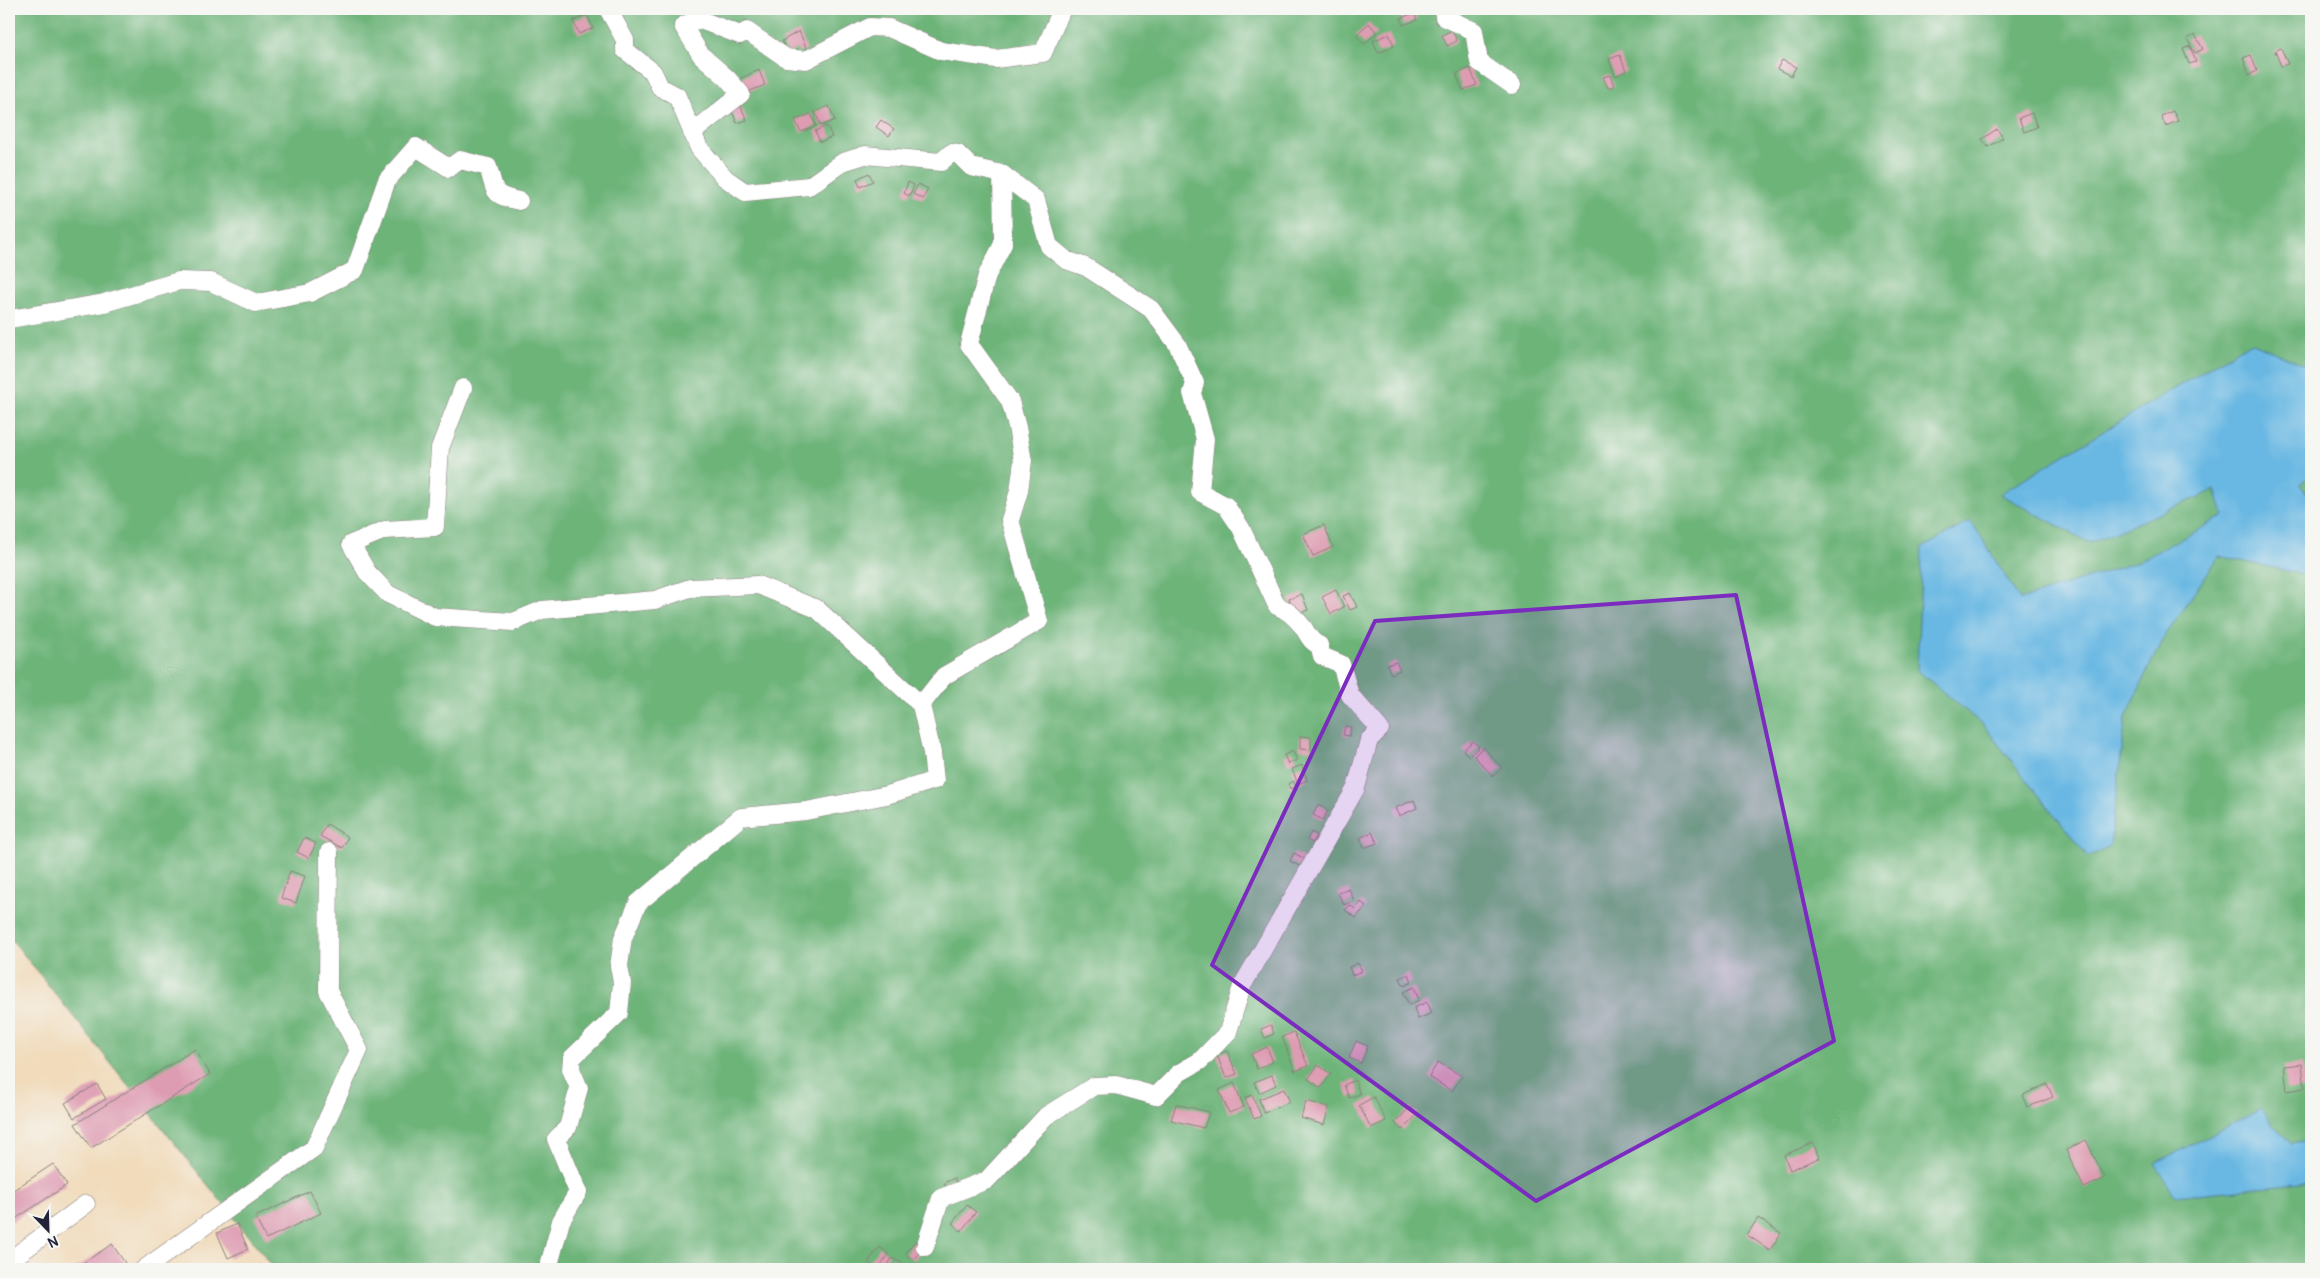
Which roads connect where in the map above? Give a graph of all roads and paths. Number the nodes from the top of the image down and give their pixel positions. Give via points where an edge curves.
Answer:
1 (608, 9) edge
2 (1062, 9) edge
3 (1443, 9) edge
4 (1512, 85) dead end
5 (692, 133) junction
6 (1002, 174) junction
7 (519, 201) dead end
8 (9, 319) edge
9 (463, 388) dead end
10 (921, 705) junction
11 (329, 852) dead end
12 (86, 1204) dead end
13 (925, 1247) dead end
14 (9, 1261) edge
15 (144, 1269) edge
16 (548, 1269) edge

1 - 5 street via 625,40 624,50 653,72 660,87 677,96
2 - 5 street via 1043,52 996,58 941,51 889,28 870,27 806,60 786,58 747,31 740,35 698,19 683,26 701,55 741,94
3 - 4 street via 1444,17 1474,31 1479,62
5 - 6 street via 699,148 725,178 745,192 809,186 844,162 865,155 940,162 951,153 958,154 971,167
6 - 10 street via 1003,244 987,275 969,344 1010,401 1017,427 1023,461 1019,491 1010,520 1039,621 944,676
6 - 13 street via 1036,200 1049,246 1066,260 1086,267 1151,309 1177,344 1194,383 1192,393 1205,439 1200,492 1226,506 1241,528 1276,606 1288,611 1304,627 1322,656 1341,664 1350,695 1380,729 1369,740 1356,788 1242,986 1228,1032 1156,1096 1116,1085 1094,1086 1046,1116 987,1180 941,1198
7 - 8 street via 501,197 494,190 488,167 460,160 449,168 416,148 387,180 355,270 310,292 256,303 211,282 179,281 104,303
9 - 10 street via 440,448 434,528 385,530 351,544 366,572 388,594 435,617 513,622 542,610 655,600 690,588 758,585 817,609
10 - 16 street via 935,780 887,795 806,811 741,817 638,903 623,938 619,966 622,983 619,1013 572,1058 571,1069 579,1088 568,1127 556,1140 578,1192 561,1222
11 - 15 street via 328,991 359,1050 314,1148
12 - 14 street

